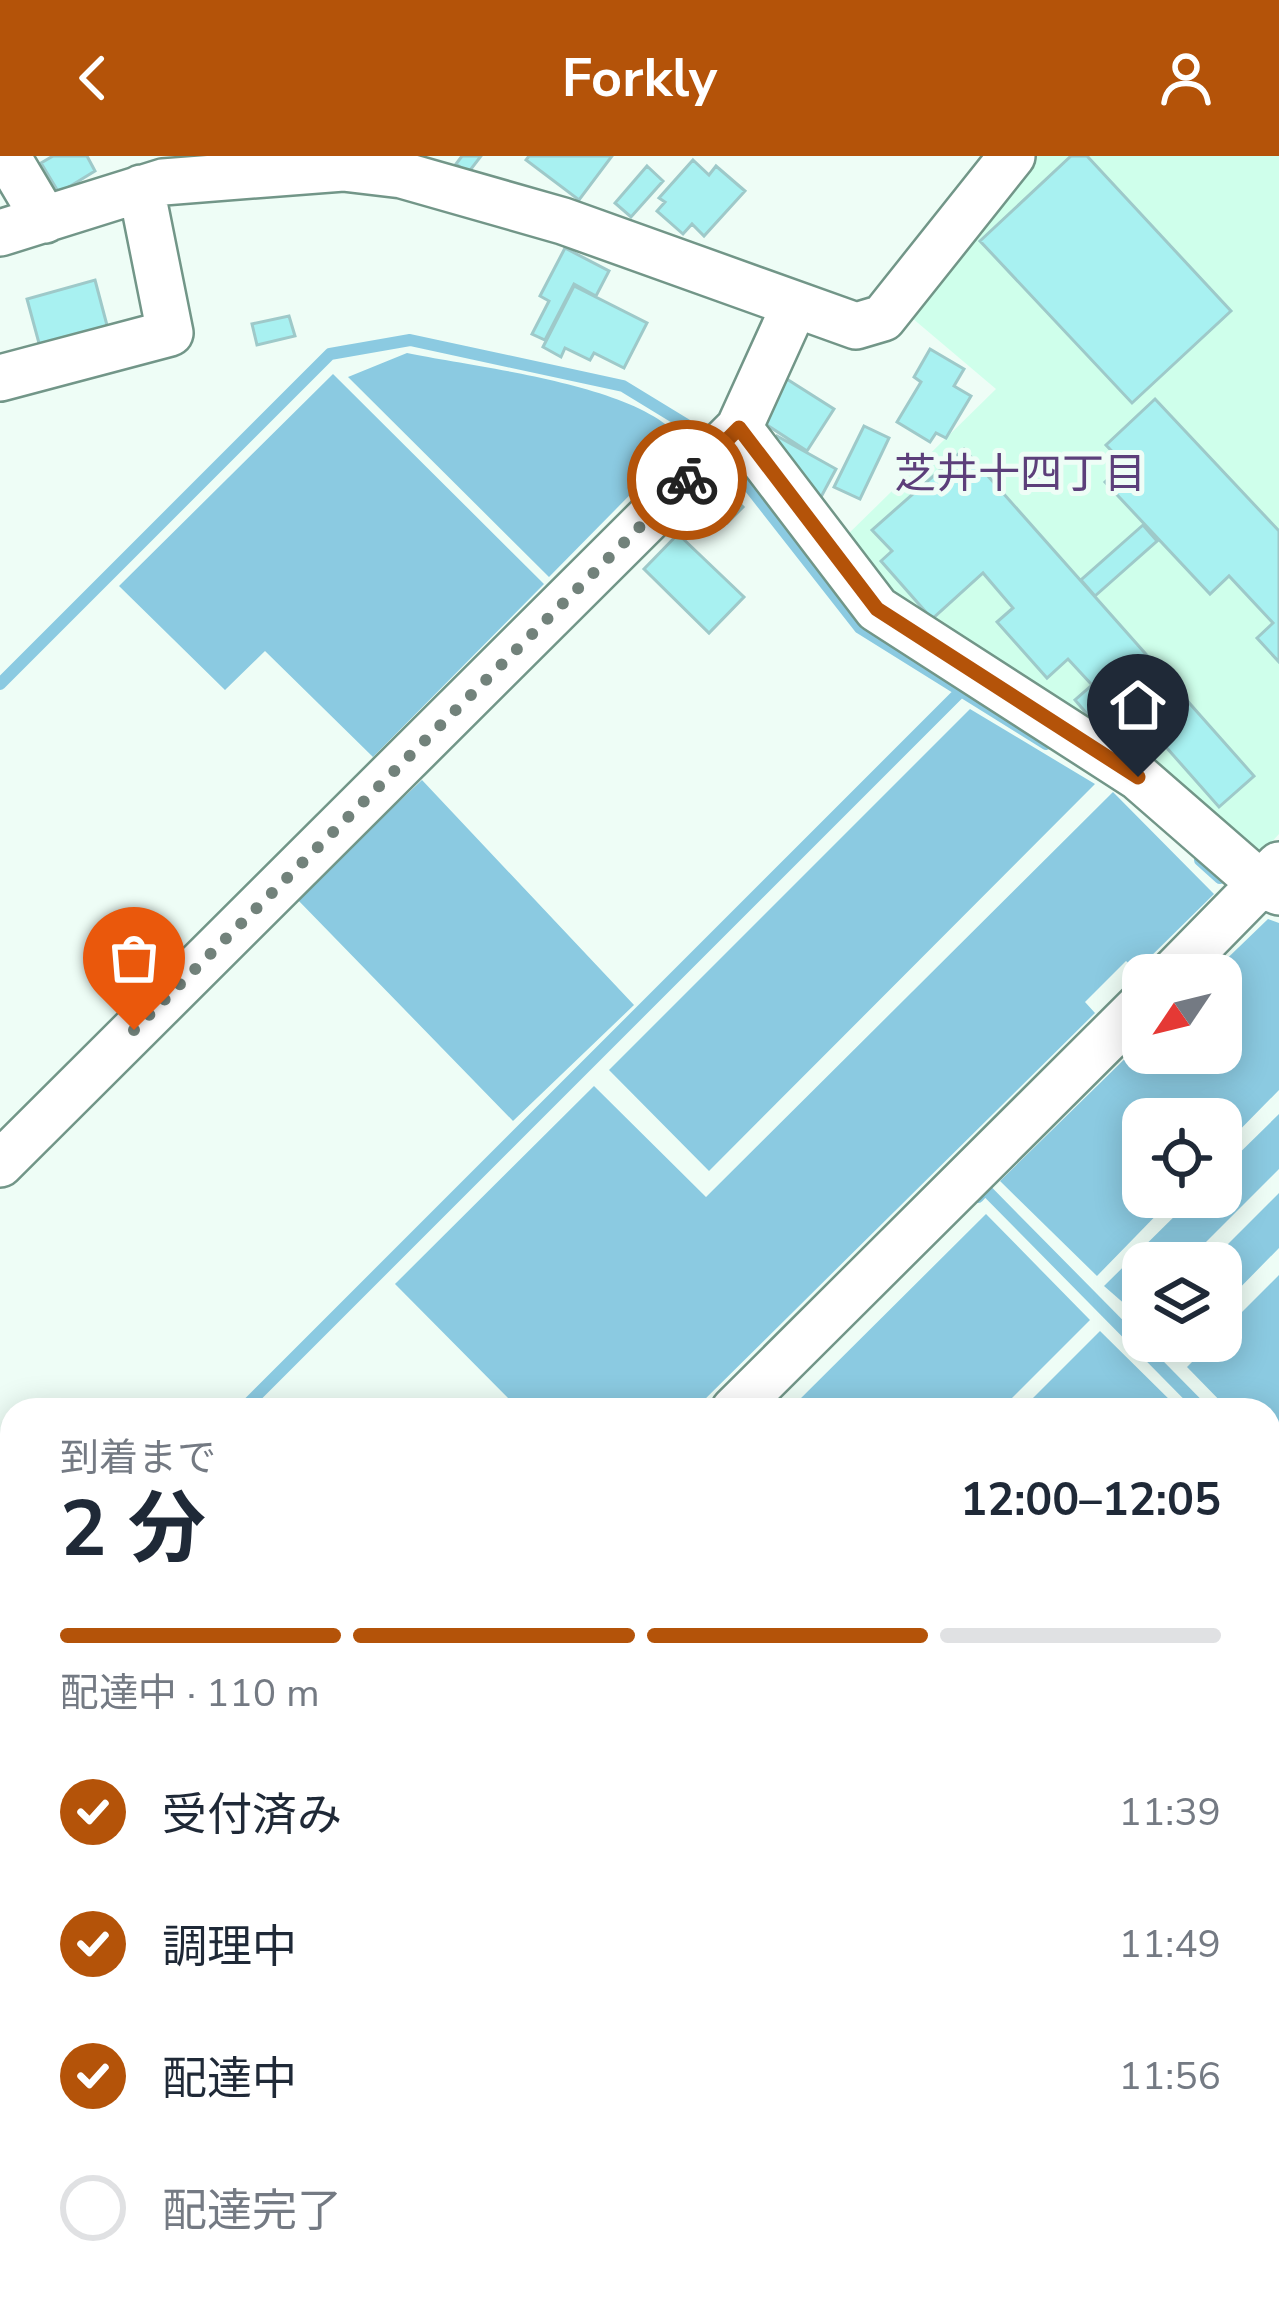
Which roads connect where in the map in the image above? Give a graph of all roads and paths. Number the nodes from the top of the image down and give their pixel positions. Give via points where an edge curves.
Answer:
1 (7, 156) edge
2 (1012, 156) edge
3 (404, 165) edge
4 (151, 175) edge
5 (45, 220) junction
6 (0, 233) edge
7 (794, 307) junction
8 (0, 378) edge
9 (739, 428) junction
10 (1273, 881) edge
11 (1194, 954) edge
12 (1122, 1024) edge
13 (0, 1164) edge
14 (746, 1398) edge

1 - 5 street
2 - 7 street via 884,318 856,326
3 - 4 street
3 - 7 street
4 - 5 street
4 - 8 street via 170,332
5 - 6 street
7 - 9 street
9 - 10 street via 877,609 1138,777
9 - 13 street
10 - 11 street
12 - 14 street

